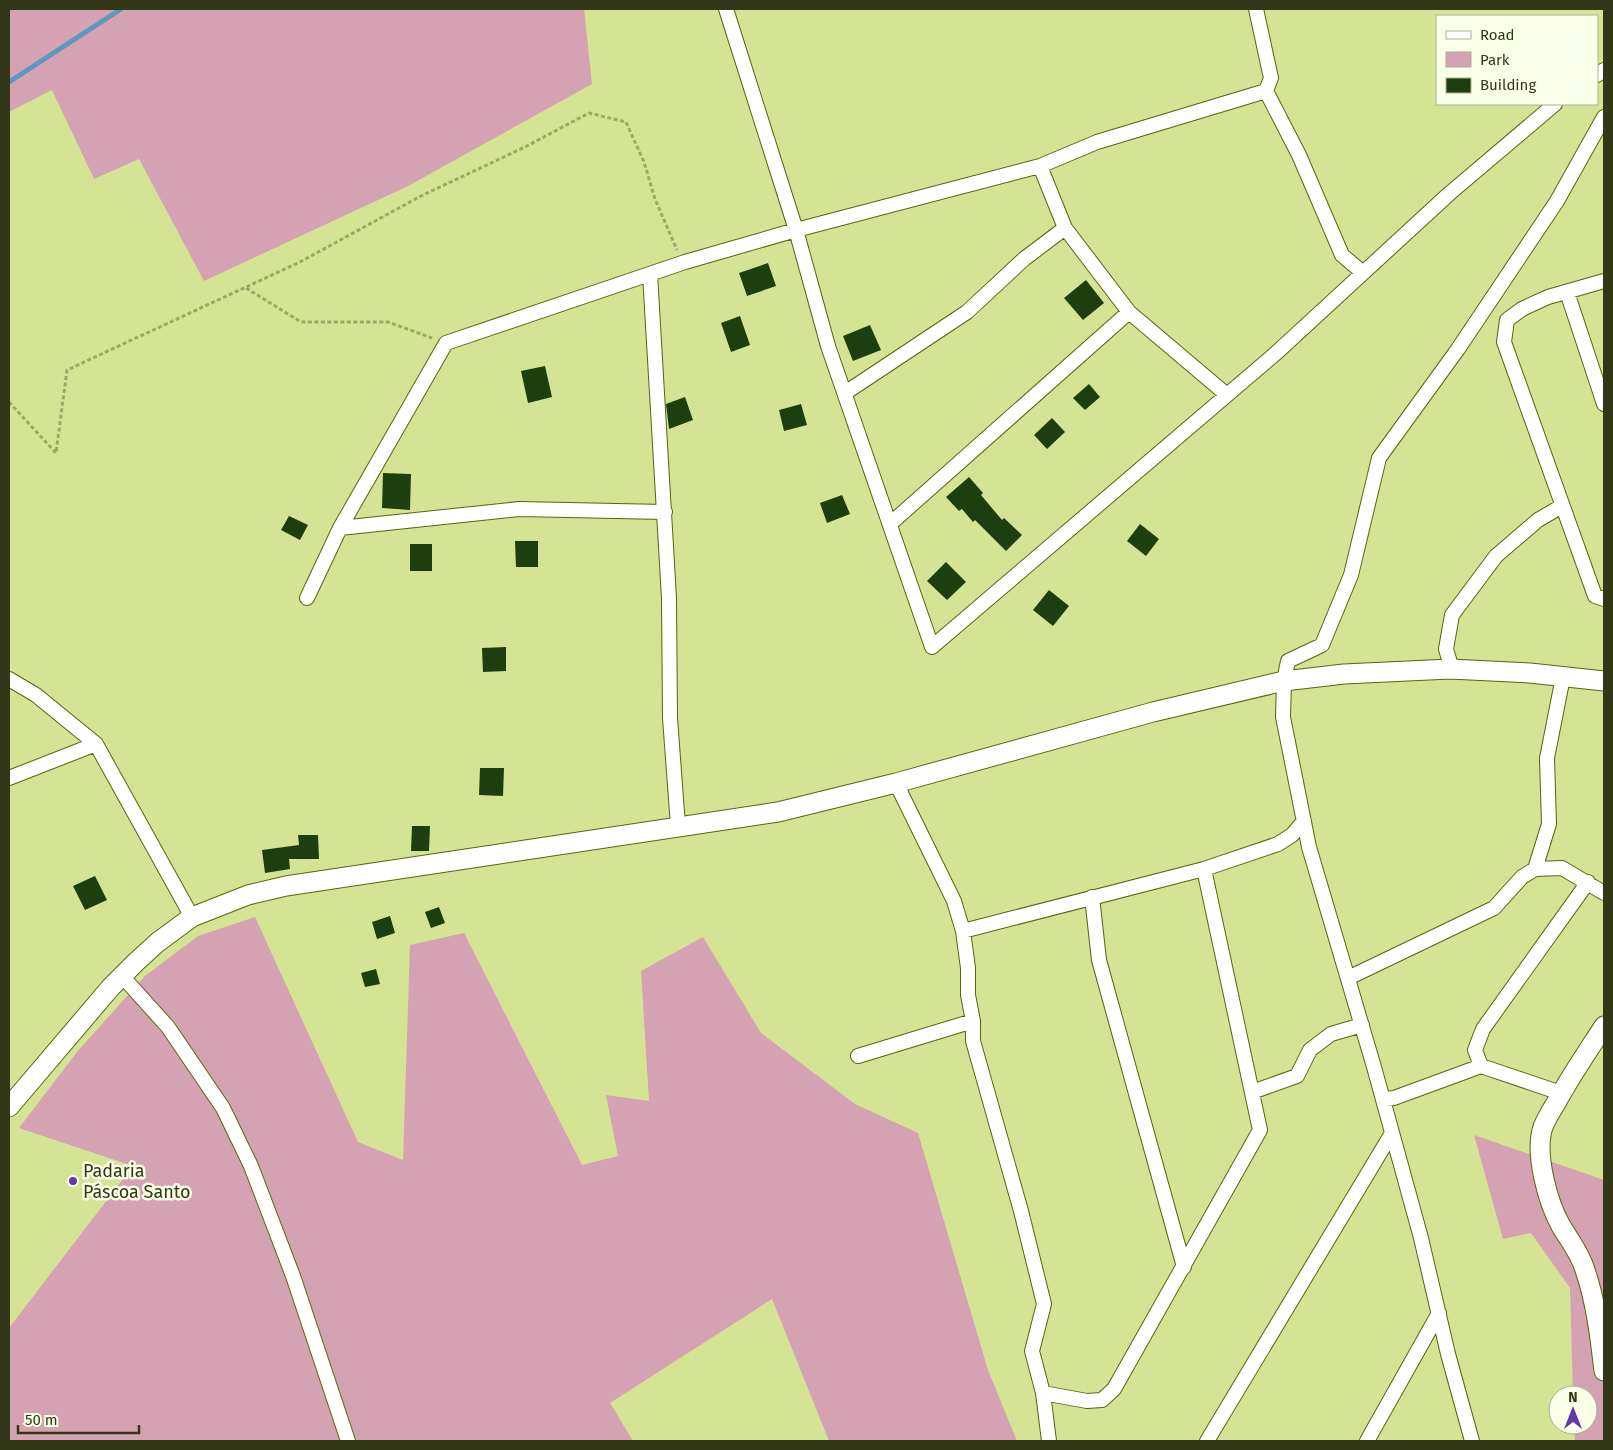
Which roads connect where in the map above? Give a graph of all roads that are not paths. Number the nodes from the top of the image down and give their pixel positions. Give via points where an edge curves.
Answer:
1 (726, 9) edge
2 (1256, 9) edge
3 (1266, 91) junction
4 (1554, 105) edge
5 (1604, 117) edge
6 (1040, 166) junction
7 (1065, 228) junction
8 (796, 230) junction
9 (1363, 273) junction
10 (650, 274) junction
11 (1604, 281) edge
12 (1567, 292) junction
13 (1129, 312) junction
14 (845, 393) junction
15 (1227, 395) junction
16 (1604, 404) edge
17 (1562, 506) junction
18 (665, 512) junction
19 (890, 524) junction
20 (340, 528) junction
21 (307, 598) dead end
22 (1604, 599) edge
23 (1450, 669) junction
24 (1563, 677) junction
25 (9, 679) edge
26 (1284, 681) junction
27 (1604, 681) edge
28 (96, 744) junction
29 (9, 778) edge
30 (896, 783) junction
31 (1304, 821) junction
32 (678, 826) junction
33 (1535, 868) junction
34 (1204, 869) junction
35 (1588, 882) junction
36 (1604, 893) edge
37 (1092, 897) junction
38 (192, 918) junction
39 (963, 931) junction
40 (122, 976) junction
41 (1348, 978) junction
42 (973, 1021) junction
43 (1362, 1025) junction
44 (1604, 1026) edge
45 (858, 1056) dead end
46 (1481, 1066) junction
47 (15, 1090) edge
48 (1252, 1092) junction
49 (1561, 1093) junction
50 (1383, 1100) junction
51 (9, 1107) edge
52 (1392, 1133) junction
53 (1184, 1267) junction
54 (1439, 1313) junction
55 (1604, 1371) edge
56 (1043, 1393) junction
57 (348, 1441) edge
58 (1049, 1441) edge
59 (1208, 1441) edge
60 (1368, 1441) edge
61 (1472, 1441) edge

1 - 8 street
2 - 3 street via 1271,78
3 - 6 street via 1097,142
3 - 9 street via 1299,155 1342,255
4 - 9 street via 1450,193
5 - 26 street via 1557,201 1458,349 1379,458 1351,575 1322,645 1288,661
6 - 7 street
6 - 8 street
7 - 13 street
7 - 14 street via 1024,259 967,312
8 - 10 street
8 - 14 street via 828,346
9 - 15 street
10 - 18 street
10 - 20 street via 446,343
11 - 12 street
12 - 16 street
12 - 17 street via 1522,309 1507,320 1504,342
13 - 15 street
13 - 19 street
14 - 19 street
15 - 19 street via 932,647
17 - 22 street via 1595,596
17 - 23 street via 1538,520 1496,556 1452,615 1446,649
18 - 20 street via 519,508
18 - 32 street via 670,598 670,718
20 - 21 street
23 - 24 street
23 - 26 street via 1344,674
24 - 27 street
24 - 33 street via 1547,758 1549,824
25 - 28 street via 36,694
26 - 30 street via 1143,715
26 - 31 street via 1283,717
28 - 29 street
28 - 38 street
30 - 32 street via 778,812
30 - 39 street via 954,901
31 - 34 street via 1292,835 1278,844
31 - 41 street
32 - 38 street via 286,886 248,895
33 - 35 street via 1562,868
33 - 41 street via 1522,877 1494,908
34 - 37 street
34 - 48 street
35 - 36 street
35 - 46 street via 1482,1029 1475,1050
37 - 39 street
37 - 53 street via 1099,960
38 - 40 street via 158,942
39 - 42 street
40 - 47 street
40 - 57 street via 168,1027 223,1108 251,1166 293,1276
41 - 43 street
42 - 45 street
42 - 56 street via 974,1041 1044,1304 1032,1351
43 - 48 street via 1330,1034 1310,1050 1297,1076
43 - 50 street
44 - 49 street
46 - 49 street
46 - 50 street
47 - 51 street
48 - 53 street via 1260,1130
49 - 55 street via 1543,1126 1539,1143 1540,1161 1560,1225 1585,1269 1600,1332
50 - 52 street
52 - 54 street
52 - 59 street
53 - 56 street via 1114,1389 1102,1400 1087,1402
54 - 60 street
54 - 61 street
56 - 58 street

